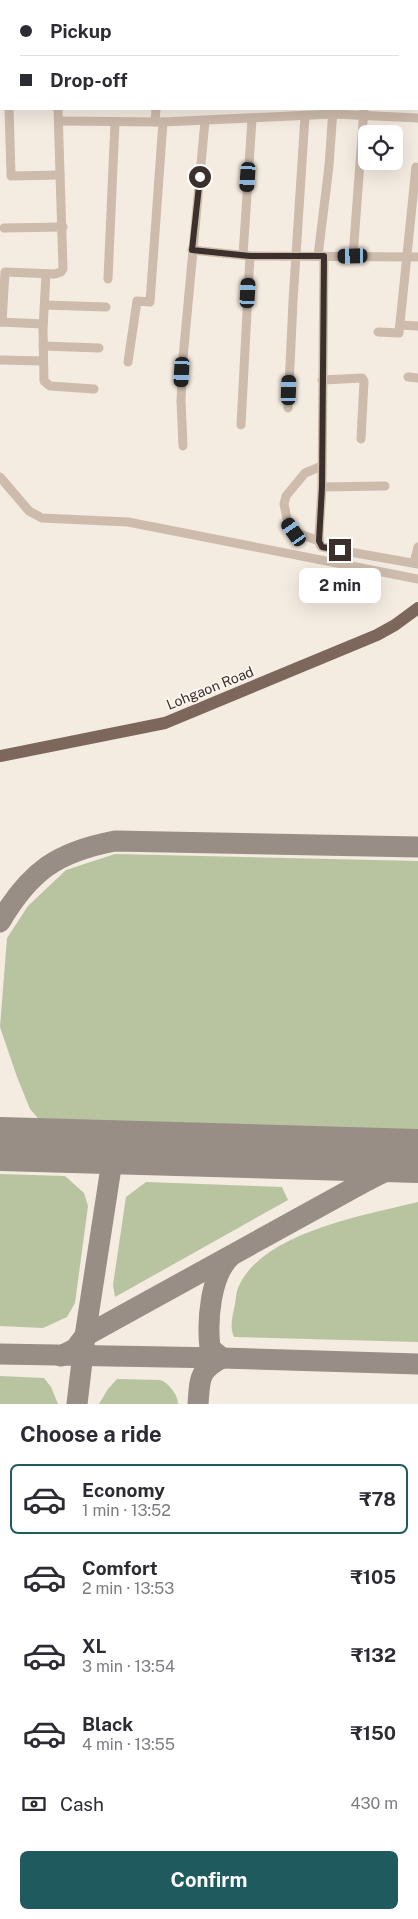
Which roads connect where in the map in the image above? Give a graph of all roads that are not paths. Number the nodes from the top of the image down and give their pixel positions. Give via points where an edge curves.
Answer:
1 (9, 110) edge
2 (58, 110) edge
3 (156, 110) edge
4 (333, 112) edge
5 (364, 112) edge
6 (305, 116) junction
7 (418, 118) edge
8 (252, 119) junction
9 (59, 121) junction
10 (205, 121) junction
11 (115, 122) junction
12 (159, 122) junction
13 (416, 167) dead end
14 (60, 175) junction
15 (63, 227) junction
16 (4, 228) dead end
17 (192, 250) junction
18 (247, 255) junction
19 (296, 256) junction
20 (321, 256) junction
21 (353, 256) junction
22 (408, 256) junction
23 (418, 257) edge
24 (46, 274) junction
25 (108, 279) dead end
26 (45, 305) junction
27 (106, 307) dead end
28 (1, 322) edge
29 (43, 324) junction
30 (400, 325) junction
31 (418, 326) edge
32 (378, 332) dead end
33 (43, 346) junction
34 (99, 348) dead end
35 (0, 360) edge
36 (43, 361) junction
37 (128, 362) dead end
38 (408, 377) dead end
39 (418, 378) edge
40 (322, 380) junction
41 (94, 388) dead end
42 (288, 408) dead end
43 (241, 425) dead end
44 (361, 439) dead end
45 (183, 446) dead end
46 (322, 466) junction
47 (0, 477) edge
48 (385, 486) dead end
49 (322, 487) junction
50 (319, 541) junction
51 (418, 547) edge
52 (416, 564) edge
53 (418, 579) edge
54 (418, 608) edge
55 (0, 756) edge

1 - 14 street via 11,175
2 - 9 street
3 - 12 street
4 - 5 street
4 - 6 street
4 - 20 street
5 - 7 street
5 - 21 street
6 - 8 street
6 - 19 street
8 - 10 street
8 - 18 street
9 - 11 street
9 - 14 street
10 - 12 street
10 - 17 street
11 - 12 street
11 - 25 street
12 - 37 street via 150,302 137,301
13 - 22 street
14 - 15 street
15 - 16 street
15 - 24 street via 63,269 55,274
17 - 18 street
17 - 45 street via 181,401
18 - 19 street
18 - 43 street
19 - 20 street
19 - 42 street
20 - 21 street
20 - 40 street
21 - 22 street
22 - 23 street
22 - 30 street
24 - 26 street
24 - 28 street via 5,272
26 - 27 street
26 - 29 street
28 - 29 street
29 - 33 street
30 - 31 street
30 - 32 street via 399,332
33 - 34 street
33 - 36 street
35 - 36 street
36 - 41 street via 42,375 46,384
38 - 39 street
40 - 44 street via 362,378 364,381
40 - 46 street
46 - 49 street
46 - 50 street via 306,473 286,496 284,504 288,523 294,532
47 - 53 street via 29,511 42,518 128,522
48 - 49 street
49 - 50 street
50 - 52 street via 322,547
51 - 52 street
54 - 55 main road, Lohgaon Road via 377,635 165,723

